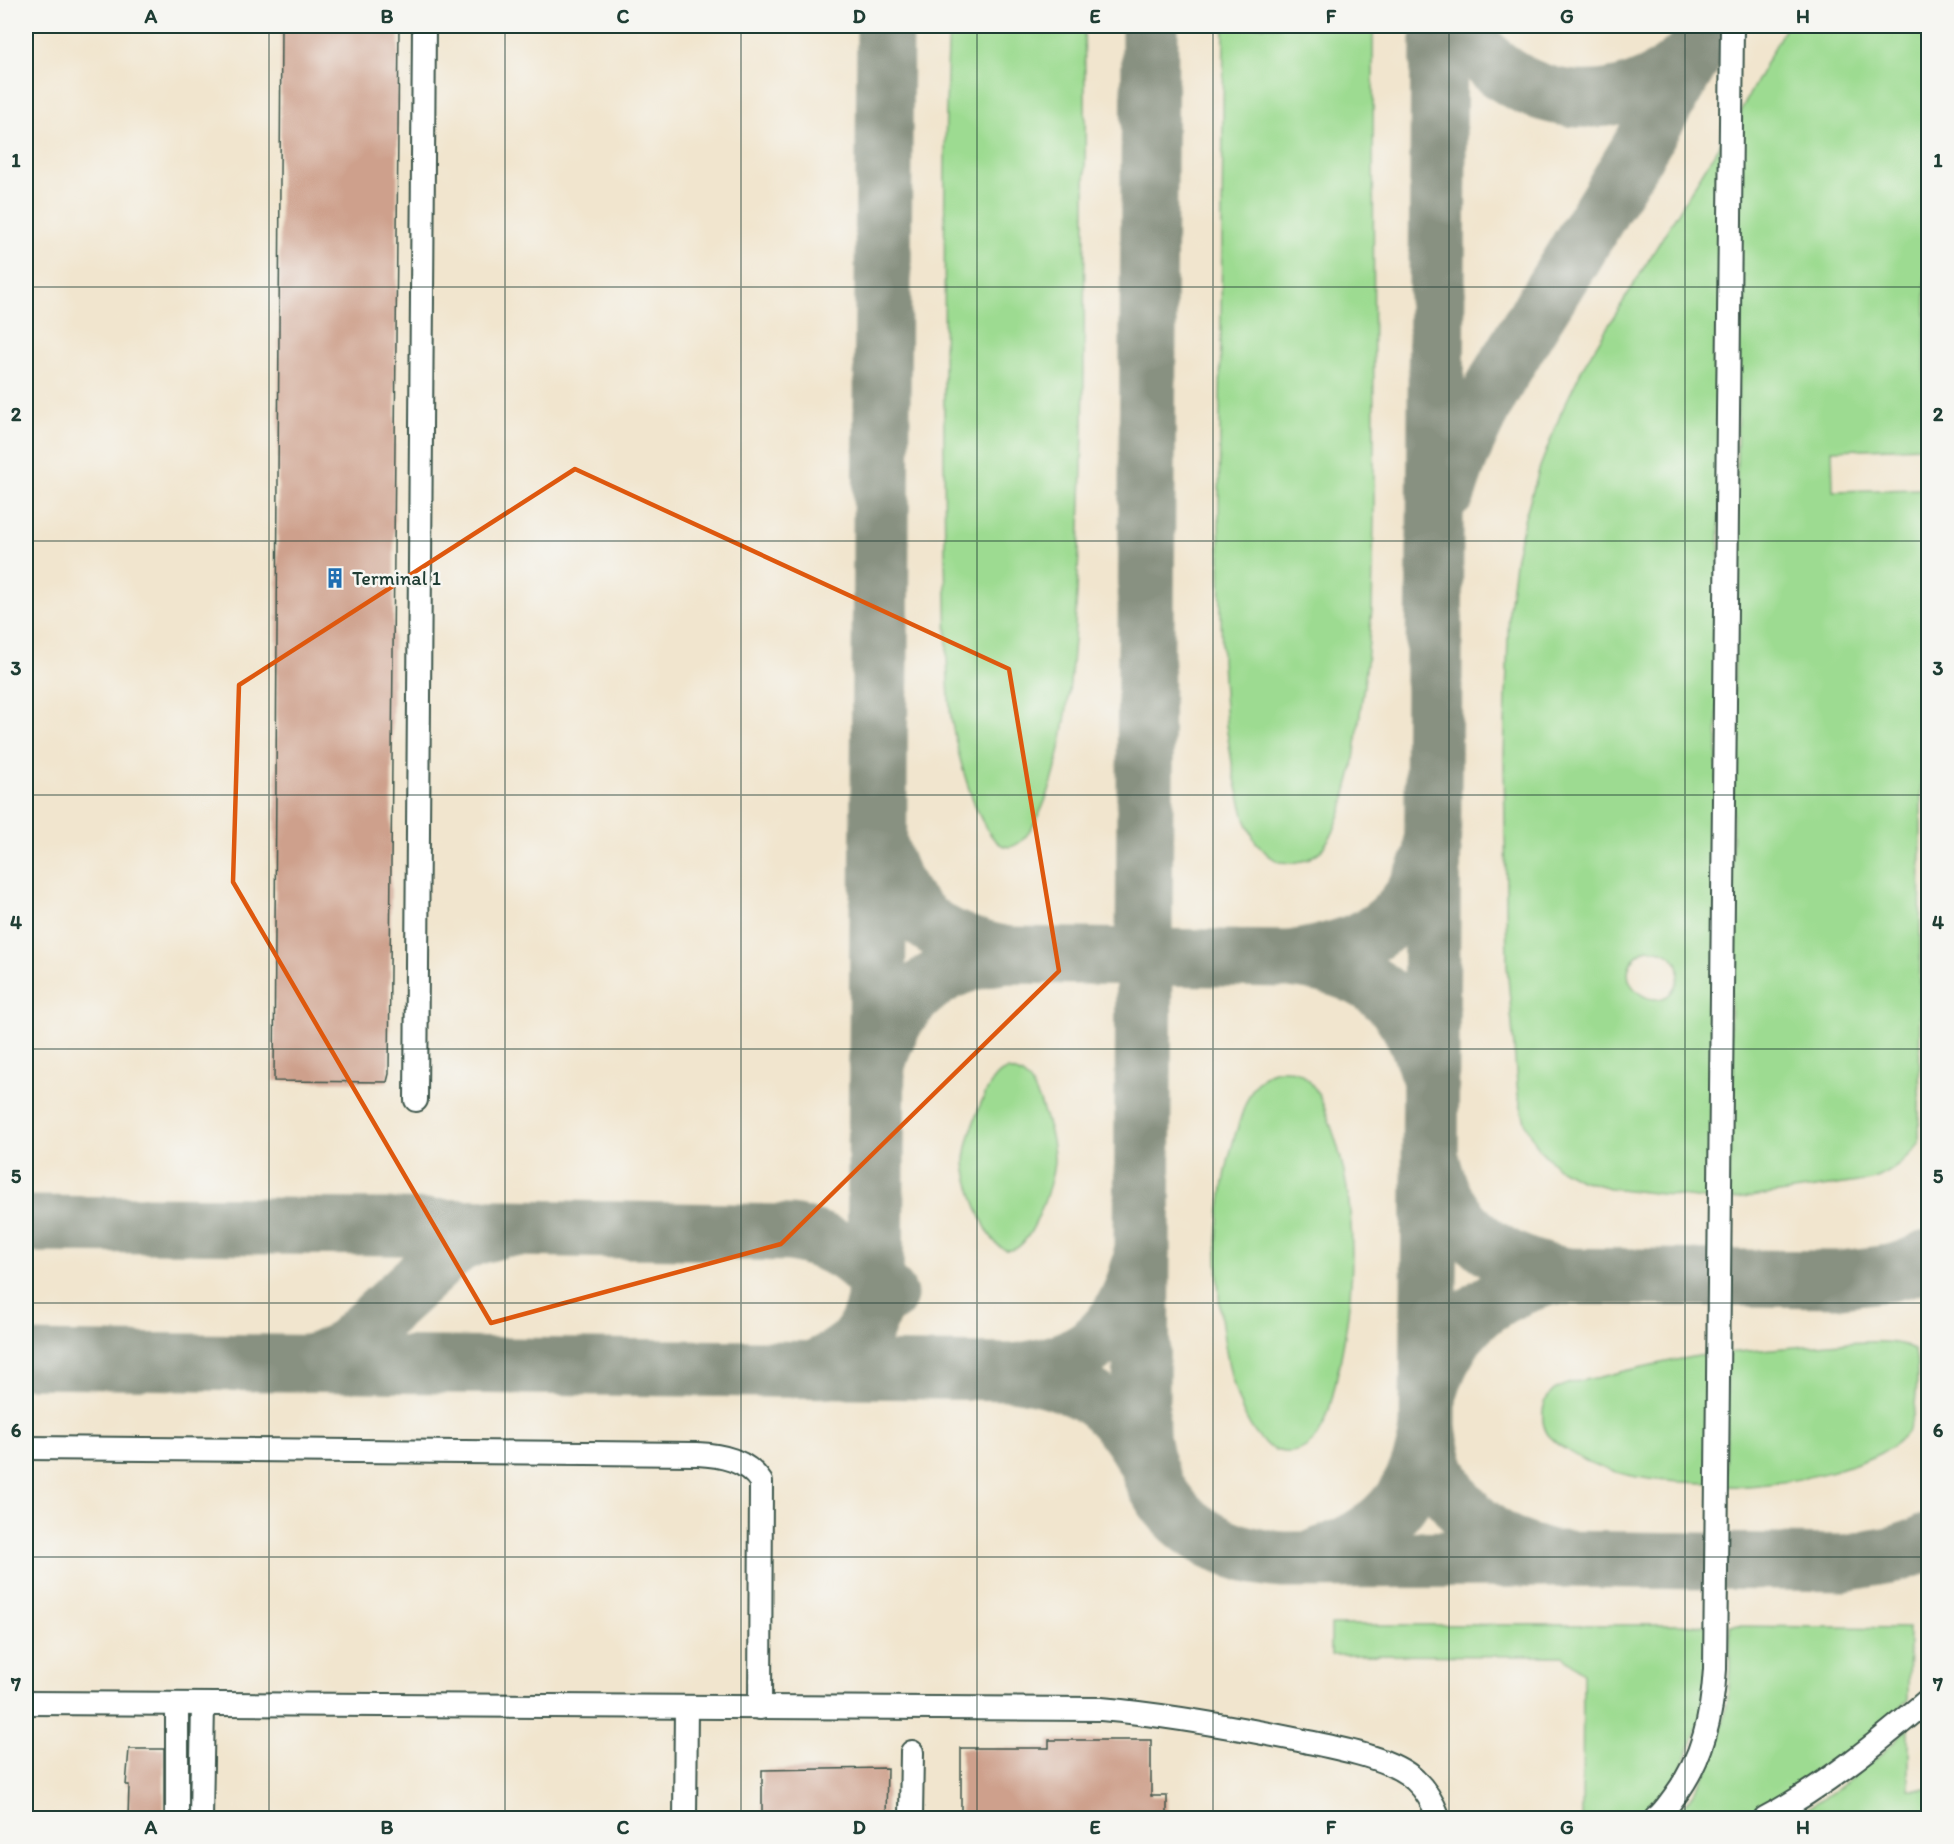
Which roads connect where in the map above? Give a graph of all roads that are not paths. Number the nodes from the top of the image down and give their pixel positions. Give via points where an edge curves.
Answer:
1 (424, 26) edge
2 (1732, 26) edge
3 (416, 1100) dead end
4 (26, 1448) edge
5 (1929, 1700) edge
6 (26, 1703) edge
7 (177, 1704) junction
8 (203, 1704) junction
9 (686, 1707) junction
10 (760, 1707) junction
11 (912, 1752) dead end
12 (177, 1818) edge
13 (201, 1818) edge
14 (685, 1818) edge
15 (911, 1818) edge
16 (1439, 1818) edge
17 (1656, 1818) edge
18 (1765, 1818) edge

1 - 3 lane
2 - 17 lane via 1715,1669 1713,1704 1696,1762
4 - 10 lane via 697,1454 739,1462 756,1475 762,1488
5 - 18 lane via 1840,1773
6 - 7 lane
7 - 8 lane
7 - 12 lane
8 - 9 lane
8 - 13 lane
9 - 10 lane
9 - 14 lane
10 - 16 lane via 1047,1708 1158,1714 1328,1746 1382,1762 1415,1779
11 - 15 lane

